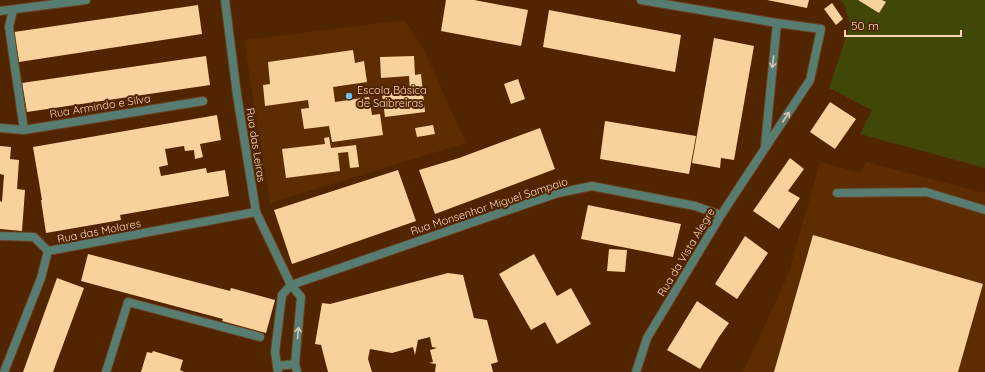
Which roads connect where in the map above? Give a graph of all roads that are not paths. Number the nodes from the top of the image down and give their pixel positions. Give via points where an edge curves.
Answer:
1 (86, 0) edge
2 (225, 0) edge
3 (641, 0) edge
4 (13, 10) junction
5 (0, 11) edge
6 (777, 23) junction
7 (203, 101) dead end
8 (0, 128) edge
9 (24, 130) junction
10 (764, 149) junction
11 (837, 193) dead end
12 (985, 210) edge
13 (256, 212) junction
14 (721, 215) junction
15 (0, 236) edge
16 (48, 252) junction
17 (291, 285) junction
18 (260, 336) dead end
19 (296, 368) edge
20 (277, 369) edge
21 (4, 372) edge
22 (106, 372) edge
23 (636, 372) edge

1 - 4 street
2 - 13 street, Rua das Leiras
3 - 6 street
4 - 5 street
4 - 9 street via 9,27
6 -> 10 street
10 -> 6 street, Rua da Vista Alegre via 810,80 821,29
7 - 9 street, Rua Armindo e Silva
8 - 9 street, Rua Armindo e Silva
10 - 14 street, Rua da Vista Alegre
11 - 12 street via 926,192
13 - 16 street, Rua das Molares
13 - 17 street, Rua das Leiras
14 - 17 street, Rua Monsenhor Miguel Sampaio via 695,206 592,186 558,193
14 - 23 street, Rua da Vista Alegre via 647,338
15 - 16 street via 34,237
16 - 21 street, Rua das Molares via 41,278
19 -> 17 street, Rua das Leiras via 301,297
17 - 20 street, Rua das Leiras via 282,295 275,352
18 - 22 street via 128,302
19 - 20 street, Rua das Leiras

